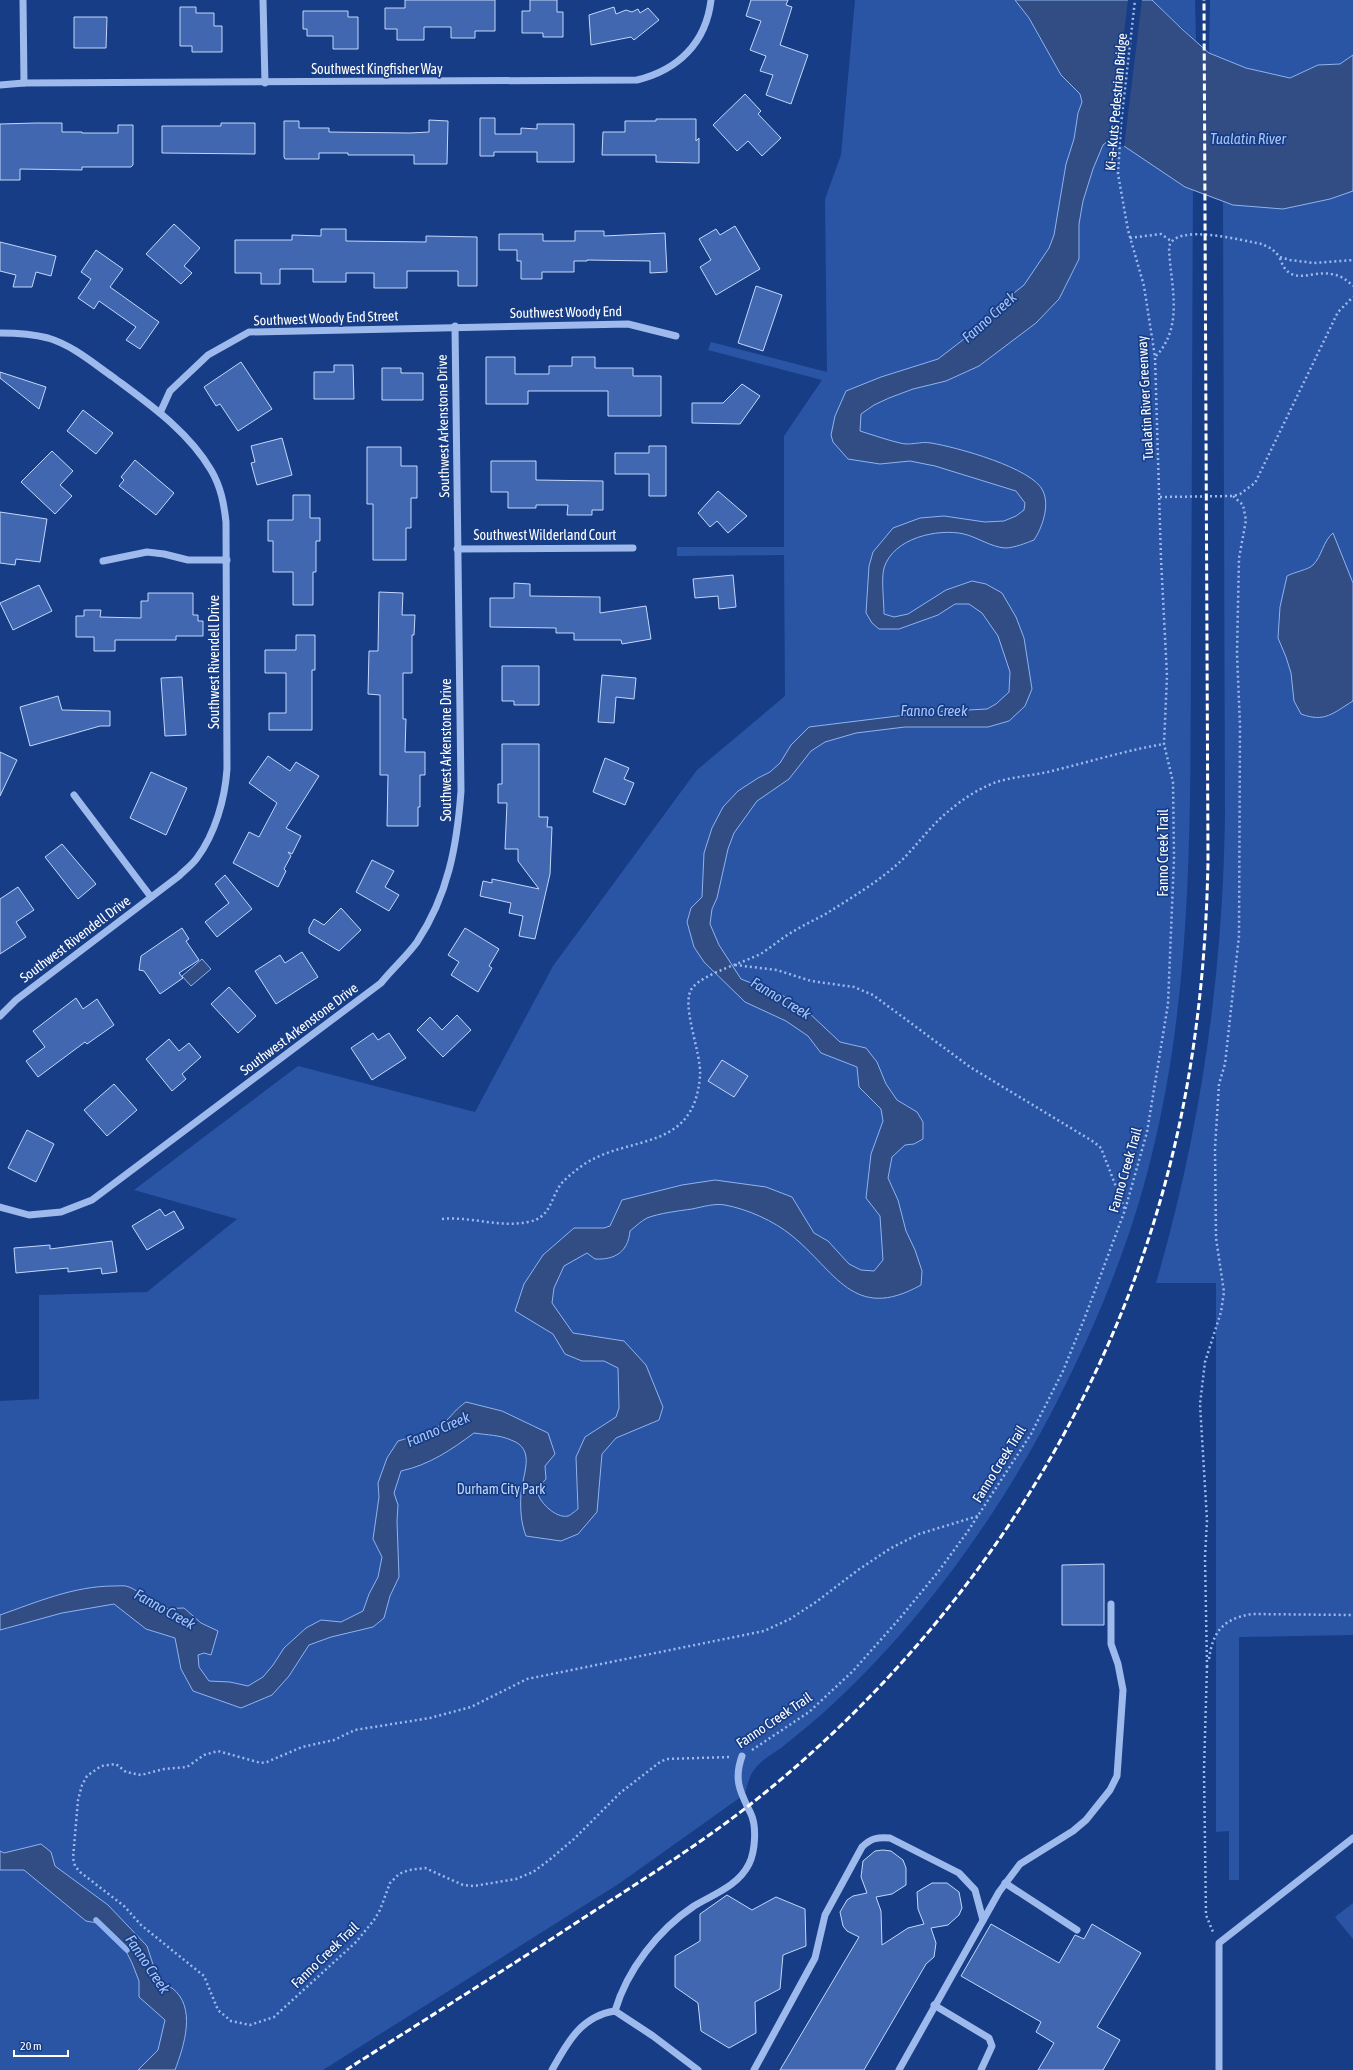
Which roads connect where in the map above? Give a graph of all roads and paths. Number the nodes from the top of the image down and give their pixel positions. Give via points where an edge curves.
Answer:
1 (23, 0) edge
2 (263, 0) edge
3 (711, 0) edge
4 (1135, 0) edge
5 (24, 83) junction
6 (265, 83) junction
7 (0, 85) edge
8 (1128, 230) joint
9 (1130, 238) junction
10 (1171, 241) junction
11 (1280, 257) junction
12 (1353, 260) edge
13 (1353, 286) edge
14 (1353, 297) edge
15 (455, 326) junction
16 (0, 332) edge
17 (676, 336) dead end
18 (1155, 357) junction
19 (160, 413) junction
20 (1233, 496) junction
21 (1160, 497) junction
22 (633, 548) dead end
23 (457, 549) junction
24 (227, 560) junction
25 (103, 561) dead end
26 (1164, 744) junction
27 (74, 795) dead end
28 (151, 897) junction
29 (734, 966) junction
30 (0, 1016) edge
31 (0, 1207) edge
32 (1125, 1210) junction
33 (442, 1219) dead end
34 (978, 1516) junction
35 (1111, 1604) dead end
36 (1353, 1615) edge
37 (1207, 1667) junction
38 (742, 1756) junction
39 (1353, 1838) edge
40 (1005, 1883) junction
41 (983, 1920) junction
42 (1077, 1930) dead end
43 (1219, 1943) junction
44 (934, 2005) junction
45 (615, 2011) junction
46 (552, 2070) edge
47 (698, 2070) edge
48 (754, 2070) edge
49 (898, 2070) edge
50 (981, 2070) edge
51 (1219, 2070) edge

1 - 5 street
2 - 6 street
3 - 6 street, Southwest Kingfisher Way via 704,28 693,47 674,65 656,75 637,80
4 - 8 path, Ki-a-Kuts Pedestrian Bridge via 1118,157 1120,191
5 - 6 street, Southwest Kingfisher Way
5 - 7 street, Southwest Kingfisher Way
8 - 9 path, Tualatin River Greenway
9 - 10 path via 1161,234
9 - 18 path, Tualatin River Greenway via 1144,286
10 - 11 path via 1190,233 1204,235 1262,244
10 - 18 path via 1169,252 1175,309 1163,349
11 - 12 path via 1314,262
11 - 13 path via 1285,267 1296,276 1329,273 1338,275
14 - 20 path via 1338,312 1260,476 1247,489
15 - 17 street, Southwest Woody End via 628,324
15 - 19 street, Southwest Woody End Street via 249,332 208,356 170,391
15 - 23 street, Southwest Arkenstone Drive
16 - 19 street, Southwest Rivendell Drive via 48,338 65,346 82,355
18 - 21 path, Tualatin River Greenway
19 - 24 street, Southwest Rivendell Drive via 196,449 218,483 224,501
20 - 21 path
20 - 37 path via 1244,505 1246,520 1239,558 1237,654 1240,725 1240,936 1225,1064 1219,1084 1215,1148 1216,1238 1224,1292 1221,1312 1205,1362 1200,1404 1207,1520
21 - 26 path, Fanno Creek Trail via 1167,676
22 - 23 street, Southwest Wilderland Court
23 - 31 street, Southwest Arkenstone Drive via 460,792 458,829 452,864 440,899 417,942 381,983 92,1200 61,1212 29,1215
24 - 25 street via 188,560 147,552
24 - 28 street, Southwest Rivendell Drive via 226,787 214,825 196,859 179,876
26 - 29 path via 1031,776 999,781 949,811 885,875 762,953
26 - 32 path, Fanno Creek Trail via 1173,782 1174,858 1168,1004 1147,1132
27 - 28 street
28 - 30 street, Southwest Rivendell Drive via 16,1000
29 - 32 path via 777,970 811,981 854,987 873,996 970,1067 1094,1142 1101,1148
29 - 33 path via 696,984 691,989 688,998 697,1045 700,1075 698,1091 682,1122 672,1131 586,1163 560,1186 554,1201 543,1216 529,1222 497,1222 459,1217
32 - 34 path, Fanno Creek Trail via 1063,1370 1031,1434
34 - 38 path, Fanno Creek Trail via 938,1572 853,1671 808,1712
34 - 38 path, Fanno Creek Trail via 919,1534 892,1548 816,1602 790,1618 754,1634 697,1643 527,1679 471,1707 430,1718 355,1730 334,1740 302,1747 267,1762 261,1763 218,1751 204,1755 187,1767 141,1775 126,1772 116,1764 102,1766 87,1776 82,1785 78,1800 73,1858 80,1872 124,1906 141,1925 204,1976 218,2010 231,2021 250,2025 274,2016 356,1942 374,1920 390,1883 399,1874 425,1868 463,1885 474,1886 516,1879 533,1872 548,1861 620,1793 667,1759
35 - 40 street via 1111,1644 1123,1690 1117,1776 1110,1790 1086,1820 1020,1864
36 - 37 path via 1242,1616 1230,1621 1216,1634 1210,1648
37 - 43 path via 1204,1770 1206,1915
38 - 45 street via 739,1765 739,1787 751,1815 754,1838 754,1852 748,1865 728,1887 693,1907 662,1932 625,1982
39 - 43 street
40 - 41 street
40 - 42 street
41 - 44 street
41 - 48 street via 975,1890 960,1873 890,1838 879,1837 869,1840 862,1847 825,1915 815,1958
43 - 51 street
44 - 49 street
44 - 50 street via 989,2038 992,2046
45 - 46 street via 594,2018 579,2028 568,2040
45 - 47 street

